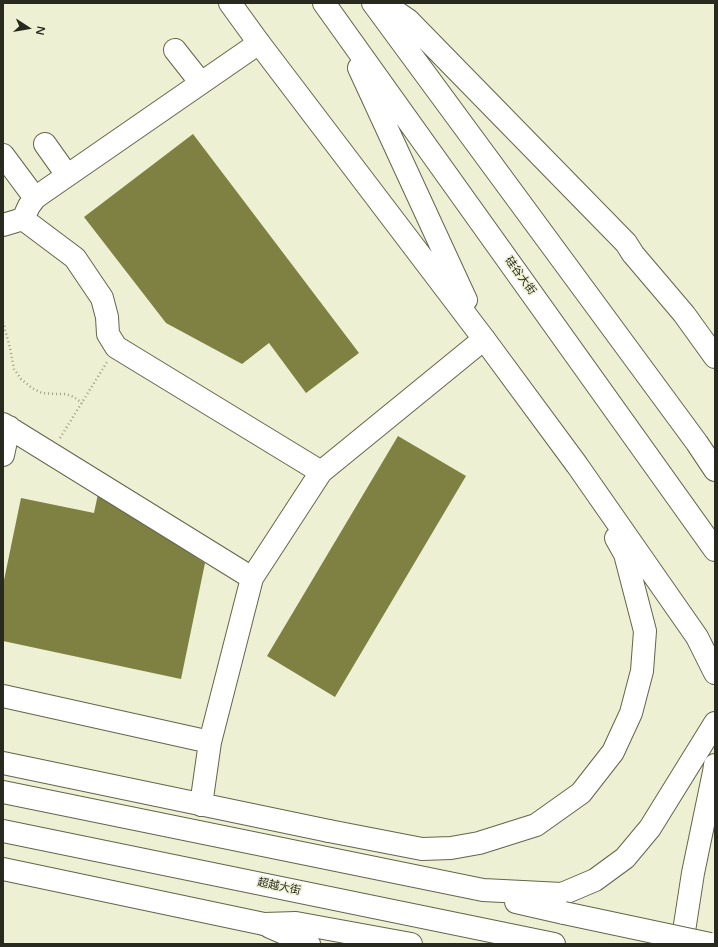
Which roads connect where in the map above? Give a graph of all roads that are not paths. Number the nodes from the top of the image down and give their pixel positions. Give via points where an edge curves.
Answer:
1 (230, 3) edge
2 (373, 3) edge
3 (383, 3) edge
4 (330, 12) edge
5 (259, 43) junction
6 (175, 50) dead end
7 (201, 83) junction
8 (45, 144) dead end
9 (3, 155) edge
10 (67, 175) junction
11 (35, 198) junction
12 (13, 222) edge
13 (484, 339) junction
14 (715, 357) edge
15 (6, 425) edge
16 (3, 455) edge
17 (577, 465) junction
18 (715, 470) edge
19 (321, 472) junction
20 (715, 550) edge
21 (252, 578) junction
22 (715, 673) edge
23 (3, 696) edge
24 (715, 723) edge
25 (210, 742) junction
26 (3, 763) edge
27 (715, 765) edge
28 (3, 792) edge
29 (201, 805) junction
30 (3, 830) edge
31 (3, 869) edge
32 (482, 890) junction
33 (264, 924) junction
34 (309, 944) edge
35 (411, 944) edge
36 (554, 944) edge
37 (682, 944) edge
38 (710, 944) edge

1 - 5 main road
2 - 18 main road
3 - 14 main road via 408,20 626,243 684,314
4 - 13 main road
4 - 20 main road, 硅谷大街
5 - 7 main road
5 - 13 main road
6 - 7 main road
7 - 10 main road
8 - 10 main road
9 - 11 main road
10 - 11 main road
11 - 12 main road
12 - 19 main road via 75,258 102,298 108,334 116,347
13 - 17 main road
13 - 19 main road
15 - 16 main road
15 - 21 main road
17 - 22 main road via 697,637
17 - 29 main road via 625,554 645,631 642,671 631,713 613,752 581,793 536,825 479,843 451,848 422,849
19 - 21 main road
21 - 25 main road
23 - 25 main road
24 - 32 main road via 650,828 625,858 595,880 562,894
25 - 29 main road
26 - 29 main road
27 - 37 main road
28 - 32 main road
30 - 36 main road, 超越大街
31 - 33 main road
32 - 38 main road, bridge via 508,900
33 - 34 main road
33 - 35 main road via 296,923

